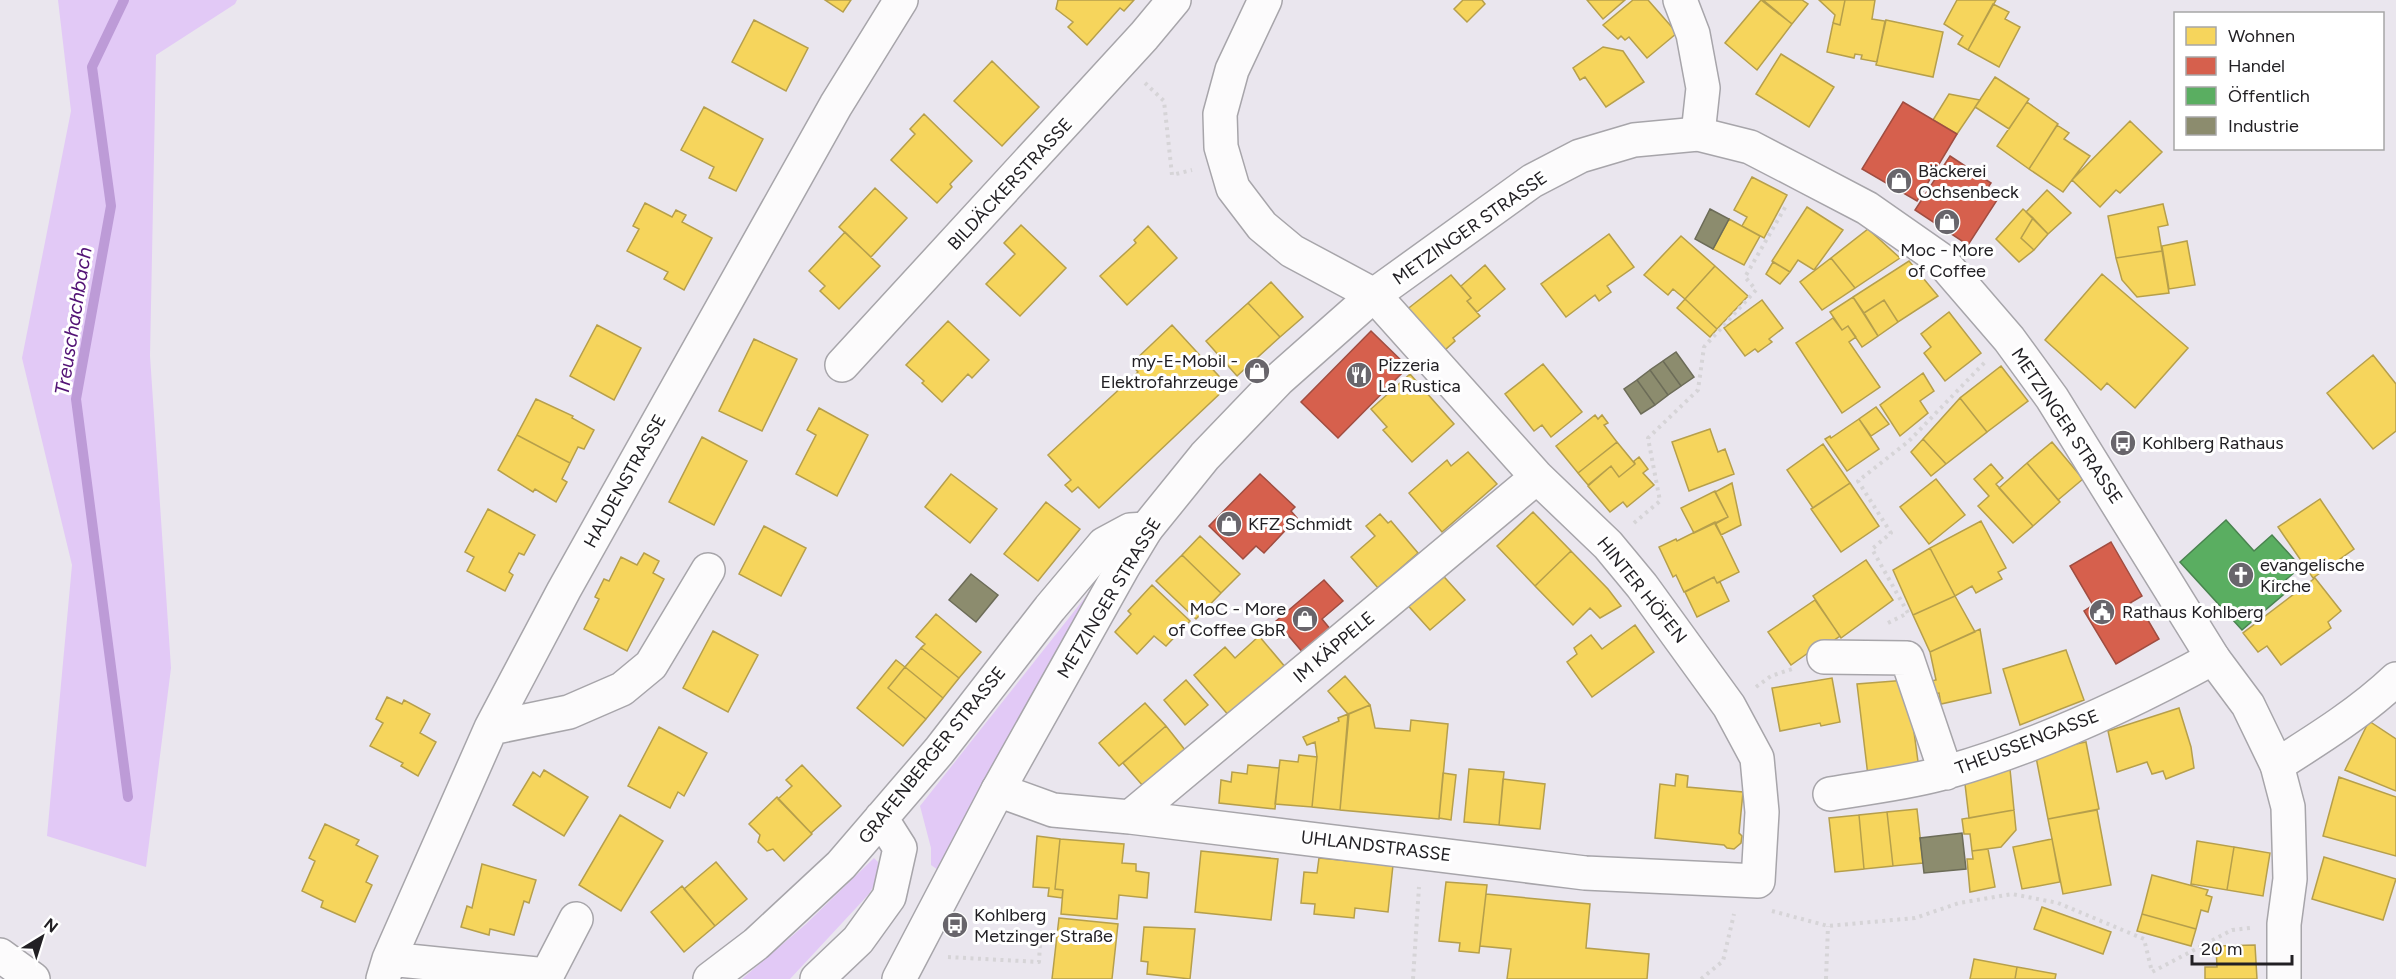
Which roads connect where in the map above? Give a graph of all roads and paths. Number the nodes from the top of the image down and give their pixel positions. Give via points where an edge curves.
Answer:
1 (901, 0) edge
2 (1174, 0) edge
3 (1264, 0) edge
4 (1680, 0) edge
5 (1122, 62) junction
6 (1698, 134) junction
7 (1225, 162) junction
8 (1804, 175) junction
9 (1374, 295) junction
10 (2009, 339) junction
11 (842, 365) dead end
12 (1537, 477) junction
13 (1146, 529) junction
14 (1608, 545) junction
15 (708, 570) dead end
16 (1887, 624) dead end
17 (1824, 657) joint
18 (2213, 658) junction
19 (2396, 679) edge
20 (1729, 706) junction
21 (490, 728) junction
22 (2277, 765) junction
23 (1946, 773) junction
24 (998, 790) junction
25 (1830, 794) dead end
26 (1130, 817) junction
27 (881, 818) junction
28 (1422, 852) junction
29 (1747, 880) junction
30 (576, 919) dead end
31 (2284, 924) junction
32 (1041, 927) dead end
33 (1828, 927) junction
34 (1, 958) edge
35 (905, 967) edge
36 (386, 969) edge
37 (33, 979) edge
38 (710, 979) edge
39 (817, 979) edge
40 (1413, 979) edge
41 (1701, 979) edge
42 (1826, 979) edge
43 (2284, 979) edge

1 - 21 street, HALDENSTRASSE via 830,115
2 - 5 street, BILDÄCKERSTRASSE
3 - 7 street, HINTER HÖFEN via 1232,70 1220,114
4 - 6 street via 1693,34 1703,88
5 - 7 path via 1164,101 1172,175
5 - 11 street, BILDÄCKERSTRASSE
6 - 8 street, METZINGER STRASSE via 1750,147
6 - 9 street, METZINGER STRASSE via 1634,140 1580,156 1532,181
7 - 9 street, HINTER HÖFEN via 1233,188 1262,226 1292,251
8 - 10 street, METZINGER STRASSE via 1867,208 1940,259
8 - 14 path via 1745,277 1756,290 1704,347 1698,390 1648,438 1660,501
9 - 12 street, HINTER HÖFEN
9 - 13 street, METZINGER STRASSE via 1278,380 1206,456
10 - 16 path via 1909,441 1858,481 1891,533 1872,549 1908,613
10 - 18 street, METZINGER STRASSE via 2052,398
12 - 14 street, HINTER HÖFEN
12 - 26 street, IM KÄPPELE
13 - 24 street, METZINGER STRASSE
13 - 27 street, GRAFENBERGER STRASSE via 1130,530 1104,544
14 - 20 street, HINTER HÖFEN
15 - 21 street via 651,665 622,689 569,712
17 - 20 path via 1771,676
17 - 23 street via 1907,658
18 - 22 street, METZINGER STRASSE via 2248,705
18 - 23 street, THEUSSENGASSE via 2132,701 2041,740
19 - 22 street via 2334,729
20 - 29 street, HINTER HÖFEN via 1757,758 1762,812
21 - 36 street, HALDENSTRASSE
22 - 31 street, METZINGER STRASSE via 2288,807 2290,879
23 - 25 street, THEUSSENGASSE
24 - 26 street, UHLANDSTRASSE via 1053,810
24 - 35 street, METZINGER STRASSE
26 - 28 street, UHLANDSTRASSE
27 - 38 street, GRAFENBERGER STRASSE via 841,866 756,944
27 - 39 street via 900,848 889,897 858,940
28 - 29 street, UHLANDSTRASSE via 1585,873
28 - 40 path
29 - 33 path via 1761,908
29 - 41 path via 1722,961
30 - 36 street via 547,975
31 - 33 path via 2232,930 2152,972 2144,939 2058,903 2012,894 1959,903 1915,918
31 - 43 street, METZINGER STRASSE
32 - 35 path via 1039,962
33 - 42 path
34 - 37 street

